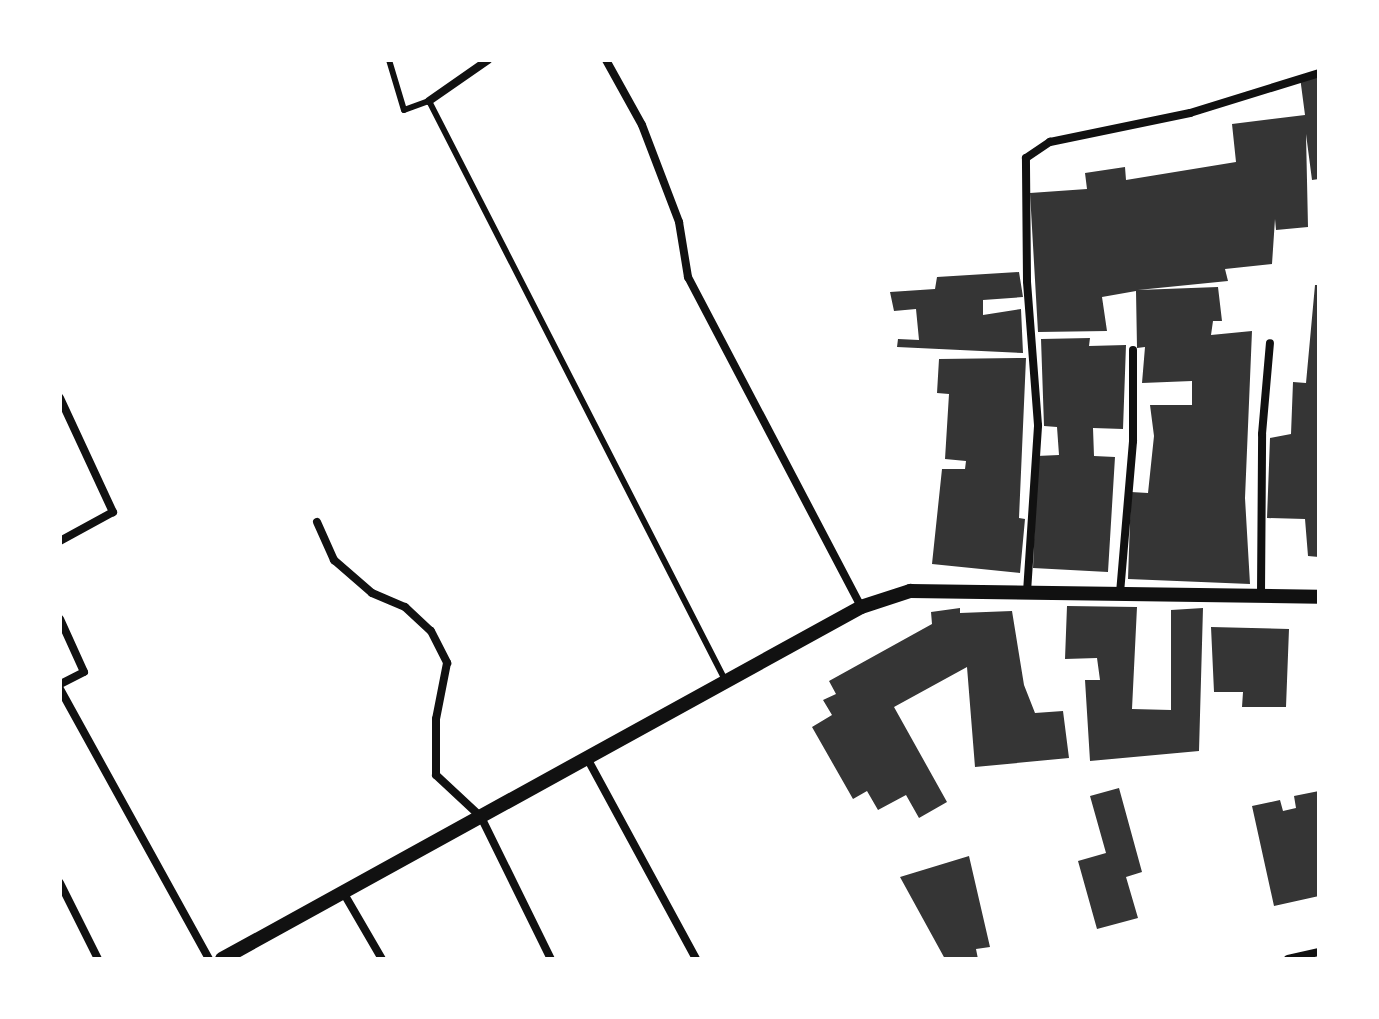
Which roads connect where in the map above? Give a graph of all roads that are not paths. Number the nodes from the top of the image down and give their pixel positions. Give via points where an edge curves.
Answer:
1 (389, 60) edge
2 (488, 60) edge
3 (606, 60) edge
4 (1319, 73) edge
5 (429, 101) junction
6 (1270, 343) dead end
7 (1133, 350) dead end
8 (60, 398) edge
9 (317, 522) dead end
10 (60, 541) edge
11 (1027, 592) junction
12 (1120, 593) junction
13 (1261, 594) junction
14 (1319, 597) edge
15 (861, 607) junction
16 (60, 619) edge
17 (726, 682) junction
18 (60, 686) edge
19 (587, 758) junction
20 (481, 817) junction
21 (60, 883) edge
22 (343, 892) junction
23 (1319, 952) edge
24 (98, 959) edge
25 (209, 959) edge
26 (222, 959) edge
27 (382, 959) edge
28 (551, 959) edge
29 (696, 959) edge
30 (1288, 959) edge

1 - 5 lane via 404,110
2 - 5 street
3 - 15 street via 642,125 674,208 688,277
4 - 11 street via 1190,113 1050,142 1026,158 1027,281 1038,425
5 - 17 lane
6 - 13 street via 1262,434
7 - 12 street via 1133,441
8 - 10 street via 113,512
9 - 20 street via 334,560 372,593 405,607 431,631 447,663 436,719 436,775
11 - 12 street
11 - 15 street via 910,591
12 - 13 street
13 - 14 street
15 - 17 street
16 - 18 street via 84,672
17 - 19 street
18 - 25 street
19 - 20 street
19 - 29 street
20 - 22 street
20 - 28 street
21 - 24 street
22 - 26 street
22 - 27 street
23 - 30 street

